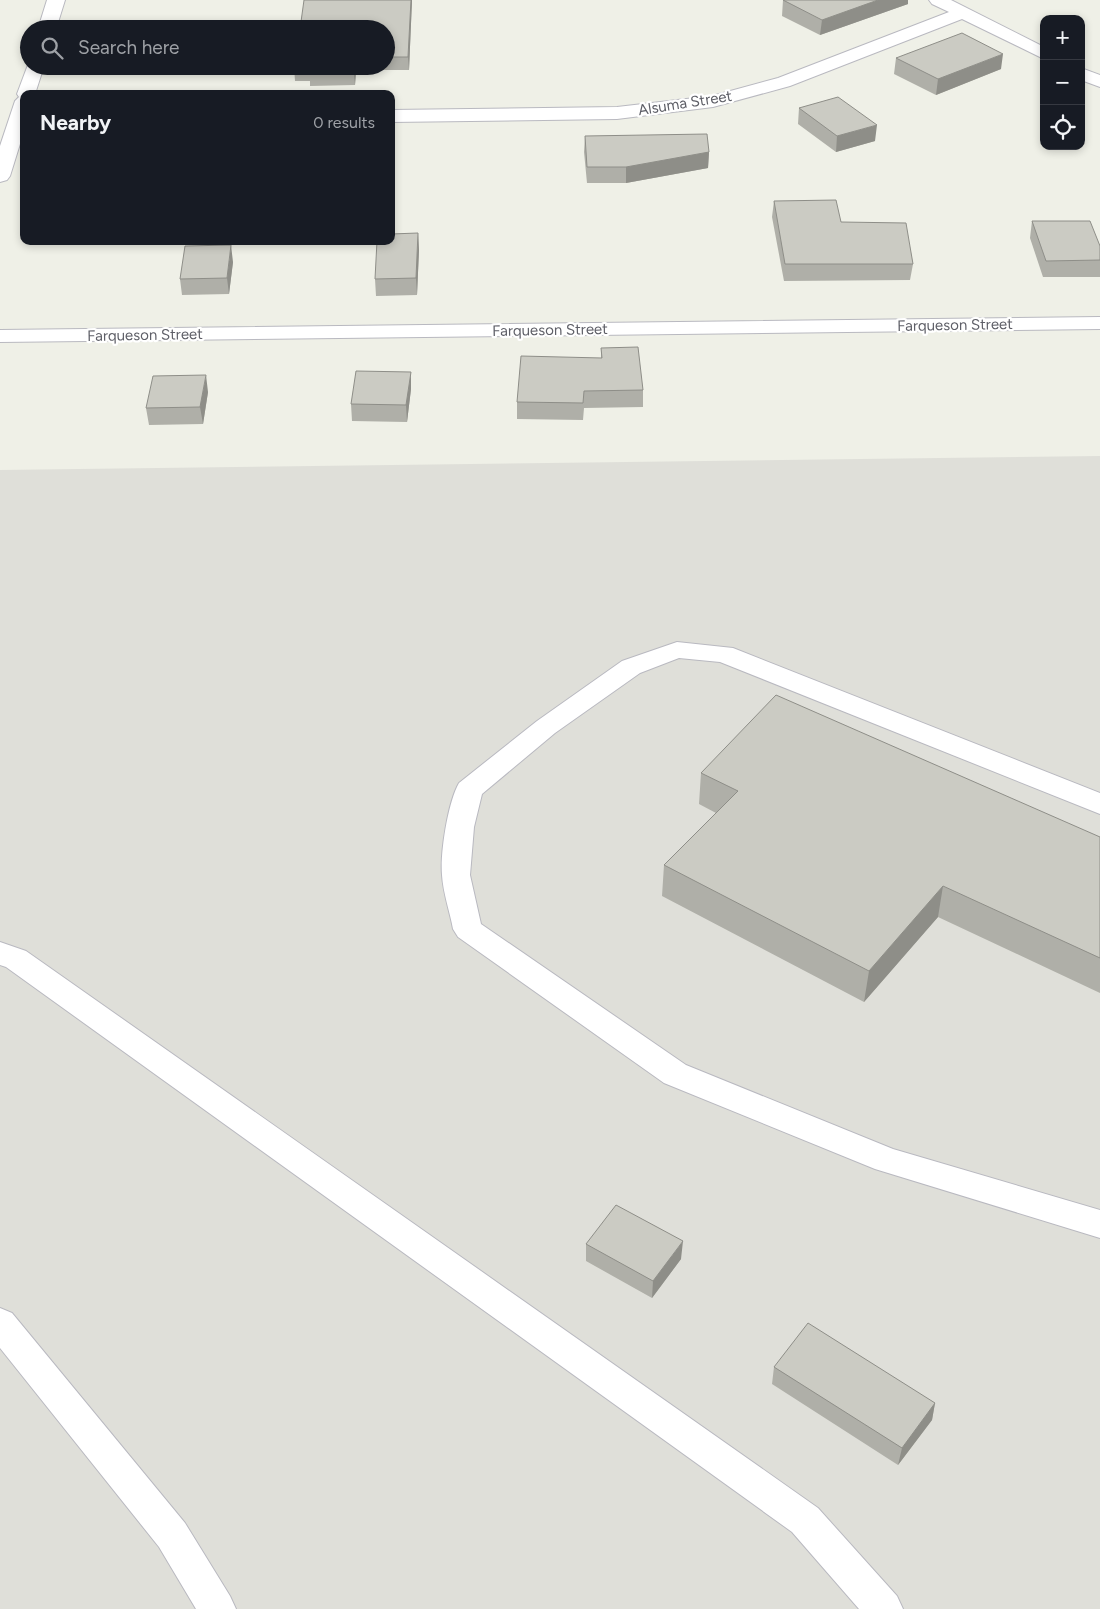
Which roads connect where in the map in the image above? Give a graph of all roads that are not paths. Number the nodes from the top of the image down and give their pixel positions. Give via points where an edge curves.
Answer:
1 (56, 0) edge
2 (938, 0) edge
3 (963, 13) junction
4 (50, 20) edge
5 (1040, 52) edge
6 (1085, 74) edge
7 (32, 75) edge
8 (1100, 82) edge
9 (27, 90) edge
10 (395, 116) edge
11 (20, 123) edge
12 (0, 176) edge
13 (1100, 323) edge
14 (0, 336) edge
15 (1100, 804) edge
16 (0, 953) edge
17 (1100, 1224) edge
18 (0, 1323) edge
19 (217, 1609) edge
20 (884, 1609) edge

1 - 4 street
2 - 3 street
3 - 5 street
3 - 10 street, Alsuma Street via 784,82 713,101 617,113
6 - 8 street
7 - 9 street
11 - 12 street
13 - 14 street, Farqueson Street
15 - 17 street via 724,654 677,650 632,667 546,727 469,790 460,827 456,875 468,929 676,1074 886,1160
16 - 20 street via 16,959 805,1520
18 - 19 street via 172,1535

